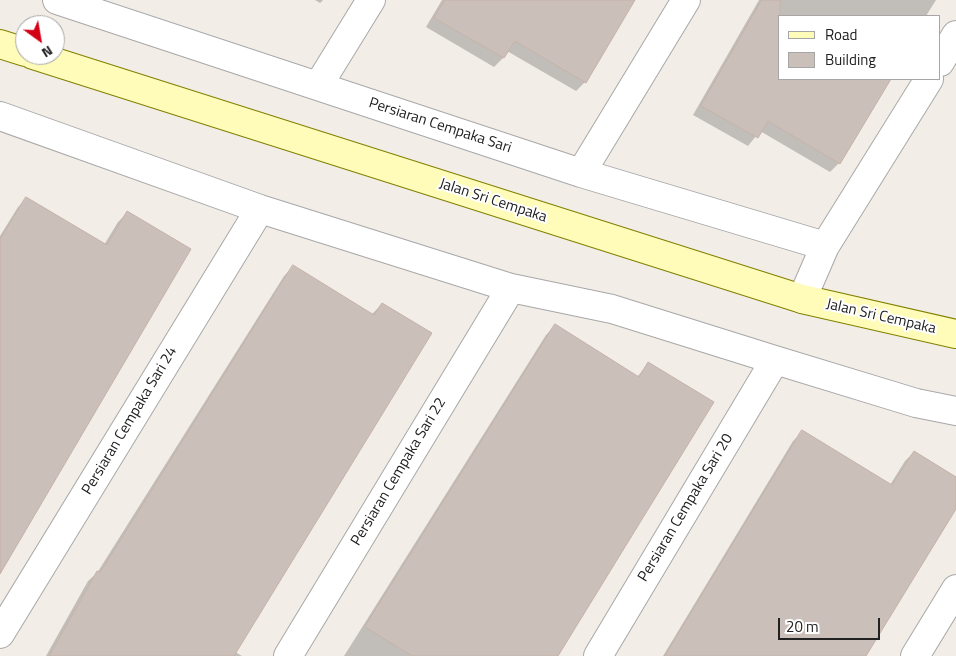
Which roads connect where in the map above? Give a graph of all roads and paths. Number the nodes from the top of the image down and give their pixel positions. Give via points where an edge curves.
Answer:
1 (371, 0) edge
2 (686, 0) edge
3 (69, 2) edge
4 (956, 35) edge
5 (0, 44) edge
6 (15, 49) edge
7 (941, 60) edge
8 (65, 65) edge
9 (928, 80) edge
10 (318, 86) junction
11 (3, 122) edge
12 (581, 173) junction
13 (260, 209) junction
14 (825, 246) junction
15 (511, 288) junction
16 (802, 298) junction
17 (956, 334) edge
18 (775, 360) junction
19 (956, 411) edge
20 (956, 589) edge
21 (0, 634) edge
22 (288, 656) edge
23 (598, 656) edge
24 (915, 656) edge

1 - 10 street
2 - 12 street
3 - 10 street, Persiaran Cempaka Sari
4 - 7 street
5 - 6 street
8 - 16 street, Jalan Sri Cempaka
9 - 14 street
10 - 12 street, Persiaran Cempaka Sari
11 - 13 street
12 - 14 street, Persiaran Cempaka Sari
13 - 15 street
13 - 21 street, Persiaran Cempaka Sari 24
14 - 16 street
15 - 18 street via 612,309
15 - 22 street, Persiaran Cempaka Sari 22
16 - 17 street, Jalan Sri Cempaka
18 - 19 street via 916,403
18 - 23 street, Persiaran Cempaka Sari 20
20 - 24 street

